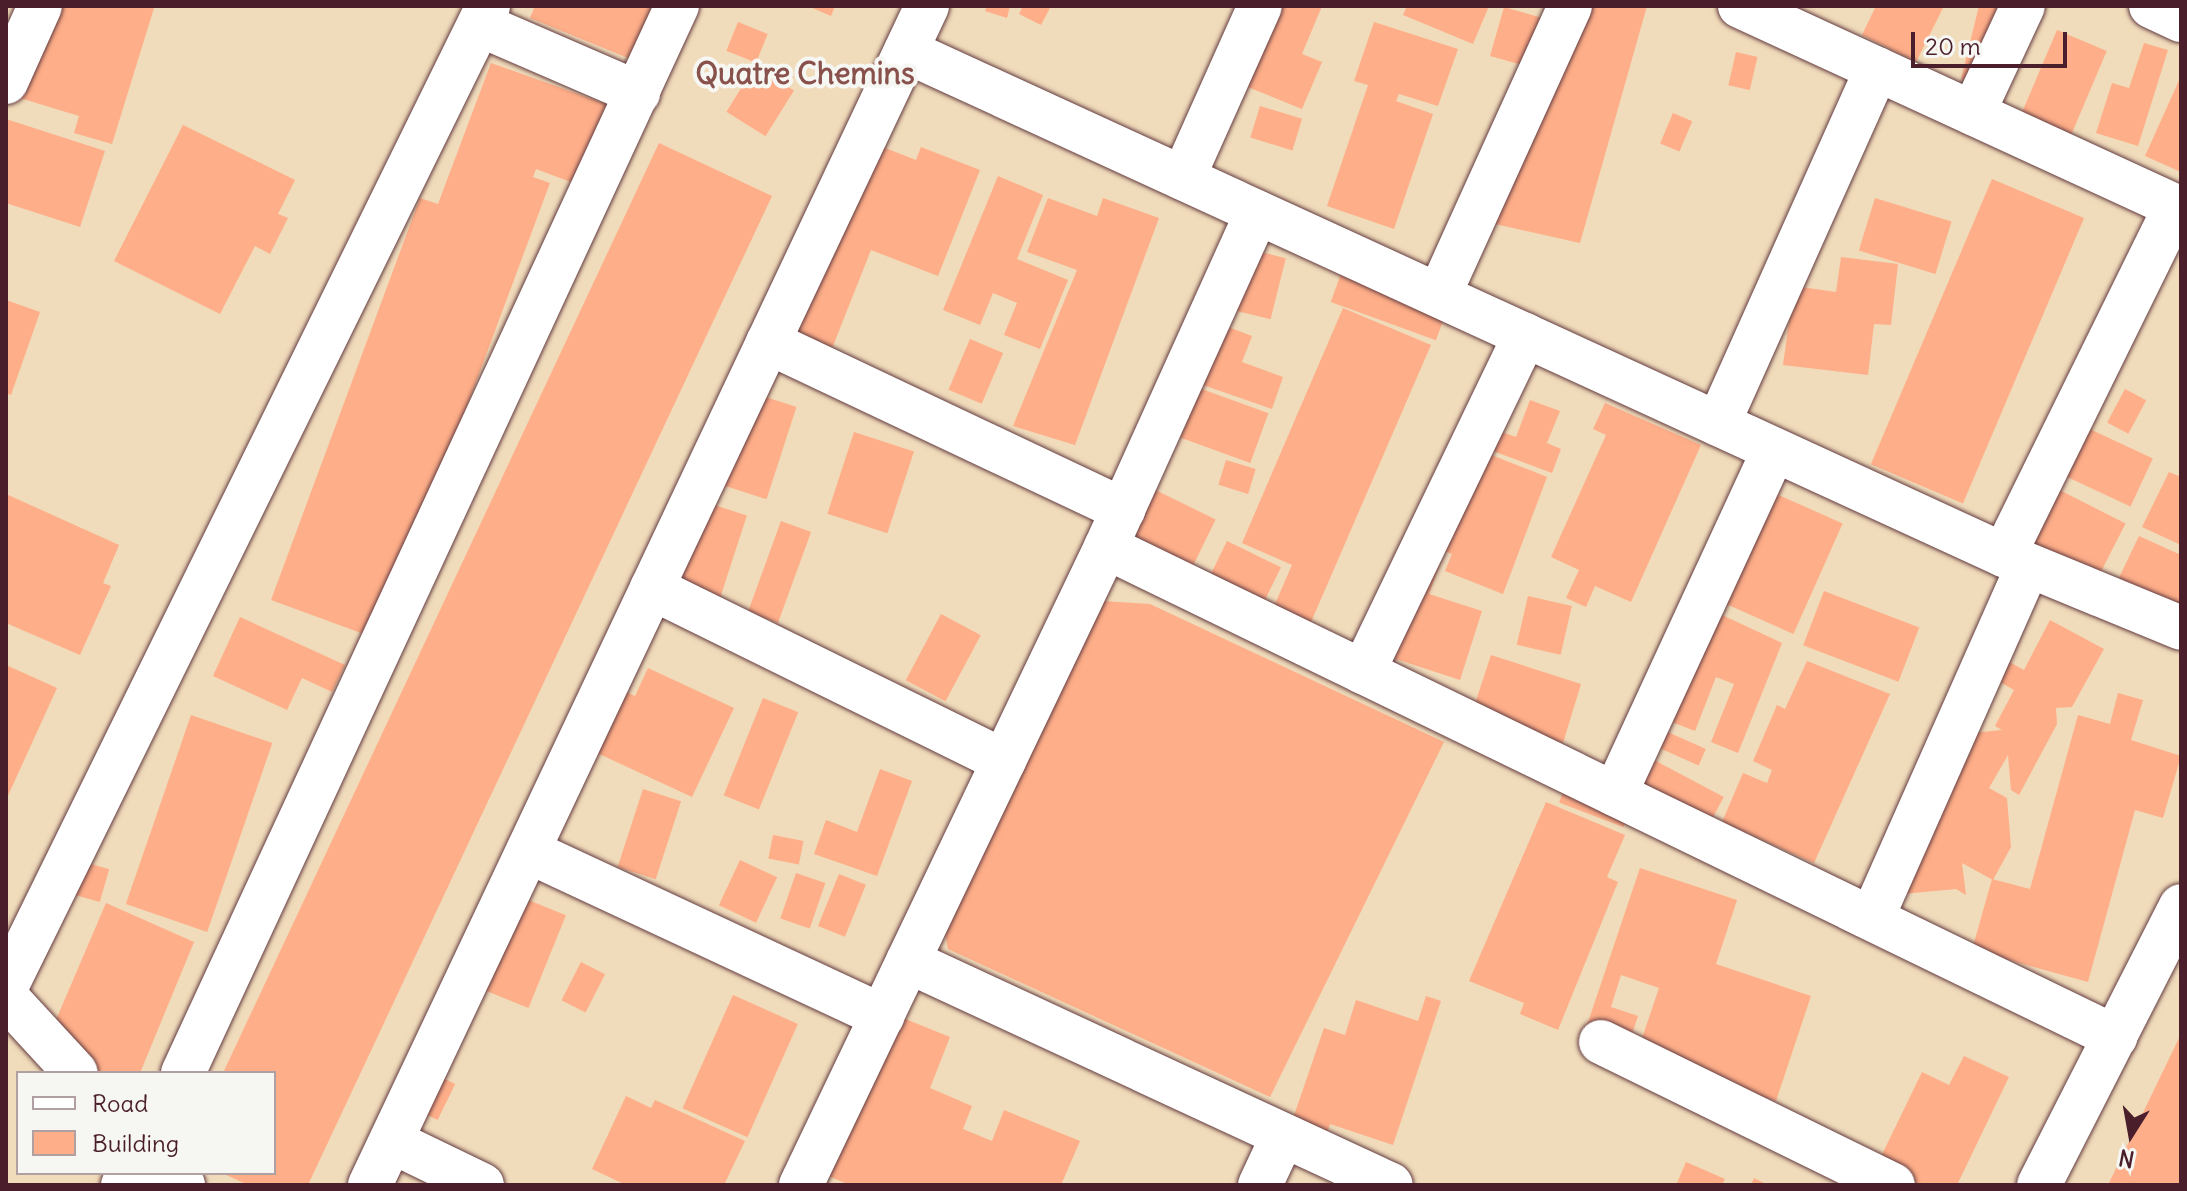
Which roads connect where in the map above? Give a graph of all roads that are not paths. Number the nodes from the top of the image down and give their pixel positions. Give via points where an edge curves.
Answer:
1 (40, 6) edge
2 (677, 6) edge
3 (927, 6) edge
4 (1260, 6) edge
5 (1570, 6) edge
6 (1740, 6) edge
7 (2023, 6) edge
8 (2151, 6) edge
9 (485, 16) edge
10 (2181, 20) edge
11 (906, 51) junction
12 (1877, 69) junction
13 (6, 82) edge
14 (638, 93) junction
15 (1973, 113) junction
16 (1183, 178) junction
17 (2178, 208) edge
18 (1257, 212) junction
19 (1439, 295) junction
20 (1525, 335) junction
21 (768, 342) junction
22 (1718, 424) junction
23 (1774, 450) junction
24 (1114, 529) junction
25 (2016, 561) junction
26 (652, 588) junction
27 (2181, 628) edge
28 (1363, 672) junction
29 (1004, 761) junction
30 (1615, 794) junction
31 (528, 851) junction
32 (2181, 906) edge
33 (1872, 918) junction
34 (908, 961) junction
35 (6, 987) edge
36 (6, 997) edge
37 (882, 1016) junction
38 (2115, 1037) junction
39 (1601, 1042) dead end
40 (74, 1071) edge
41 (184, 1071) edge
42 (1283, 1136) junction
43 (391, 1141) junction
44 (370, 1185) edge
45 (482, 1185) edge
46 (801, 1185) edge
47 (1260, 1185) edge
48 (1391, 1185) edge
49 (1893, 1185) edge
50 (2039, 1185) edge

1 - 13 street
2 - 14 street
3 - 11 street
4 - 16 street
5 - 19 street
6 - 12 street
7 - 15 street
8 - 10 street
9 - 14 street
9 - 35 street
11 - 16 street
11 - 21 street
12 - 15 street
12 - 22 street
14 - 41 street
15 - 17 street
16 - 18 street
17 - 25 street
18 - 19 street
18 - 24 street
19 - 20 street
20 - 22 street
20 - 28 street
21 - 24 street
21 - 26 street
22 - 23 street
23 - 25 street
23 - 30 street
24 - 28 street
24 - 29 street
25 - 27 street
25 - 33 street
26 - 29 street
26 - 31 street
28 - 30 street
29 - 34 street
30 - 33 street
31 - 37 street
31 - 43 street
32 - 38 street
33 - 38 street
34 - 37 street
34 - 42 street
36 - 40 street
37 - 46 street
38 - 50 street
39 - 49 street
42 - 47 street
42 - 48 street
43 - 44 street
43 - 45 street

